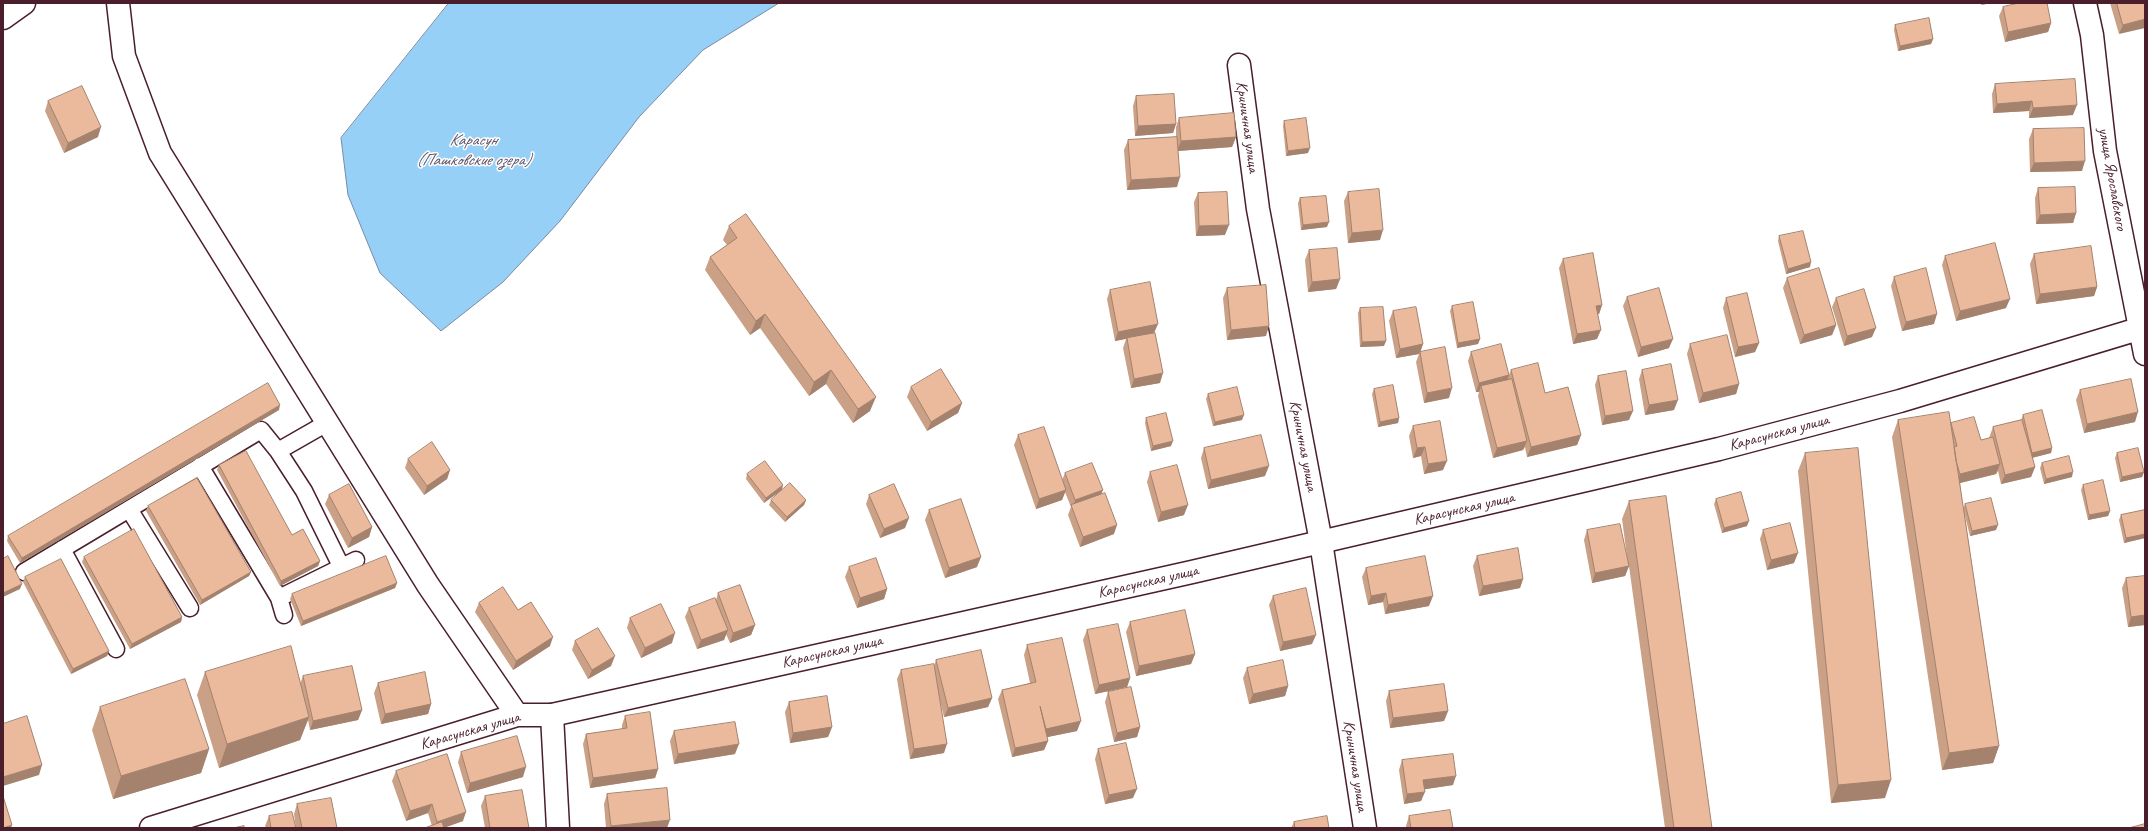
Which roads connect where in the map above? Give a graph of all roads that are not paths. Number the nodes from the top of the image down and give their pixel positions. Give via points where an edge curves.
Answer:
1 (24, 3) edge
2 (118, 3) edge
3 (2086, 3) edge
4 (3, 18) edge
5 (1239, 66) dead end
6 (2142, 327) edge
7 (2145, 354) edge
8 (327, 423) junction
9 (278, 451) junction
10 (200, 466) junction
11 (129, 509) junction
12 (1321, 542) junction
13 (62, 549) junction
14 (356, 560) dead end
15 (342, 568) junction
16 (24, 572) dead end
17 (279, 598) junction
18 (190, 608) dead end
19 (284, 615) dead end
20 (116, 649) dead end
21 (517, 715) junction
22 (552, 715) junction
23 (151, 828) edge
24 (558, 828) edge
25 (1365, 828) edge

1 - 4 street
2 - 8 street via 124,56 160,153
3 - 6 street, улица Ярославского via 2105,151
5 - 12 street, Криничная улица via 1258,210
6 - 7 street, улица Ярославского
6 - 12 street, Карасунская улица via 1900,401 1742,443
8 - 9 lane
8 - 21 street via 428,585
9 - 10 lane via 261,430
9 - 15 lane via 304,491
10 - 11 lane
10 - 17 lane
11 - 13 lane
11 - 18 lane
12 - 22 street, Карасунская улица
12 - 25 street, Криничная улица
13 - 16 lane
13 - 20 lane
14 - 15 lane
15 - 17 lane
17 - 19 lane
21 - 22 street, Карасунская улица
21 - 23 street, Карасунская улица
22 - 24 street

